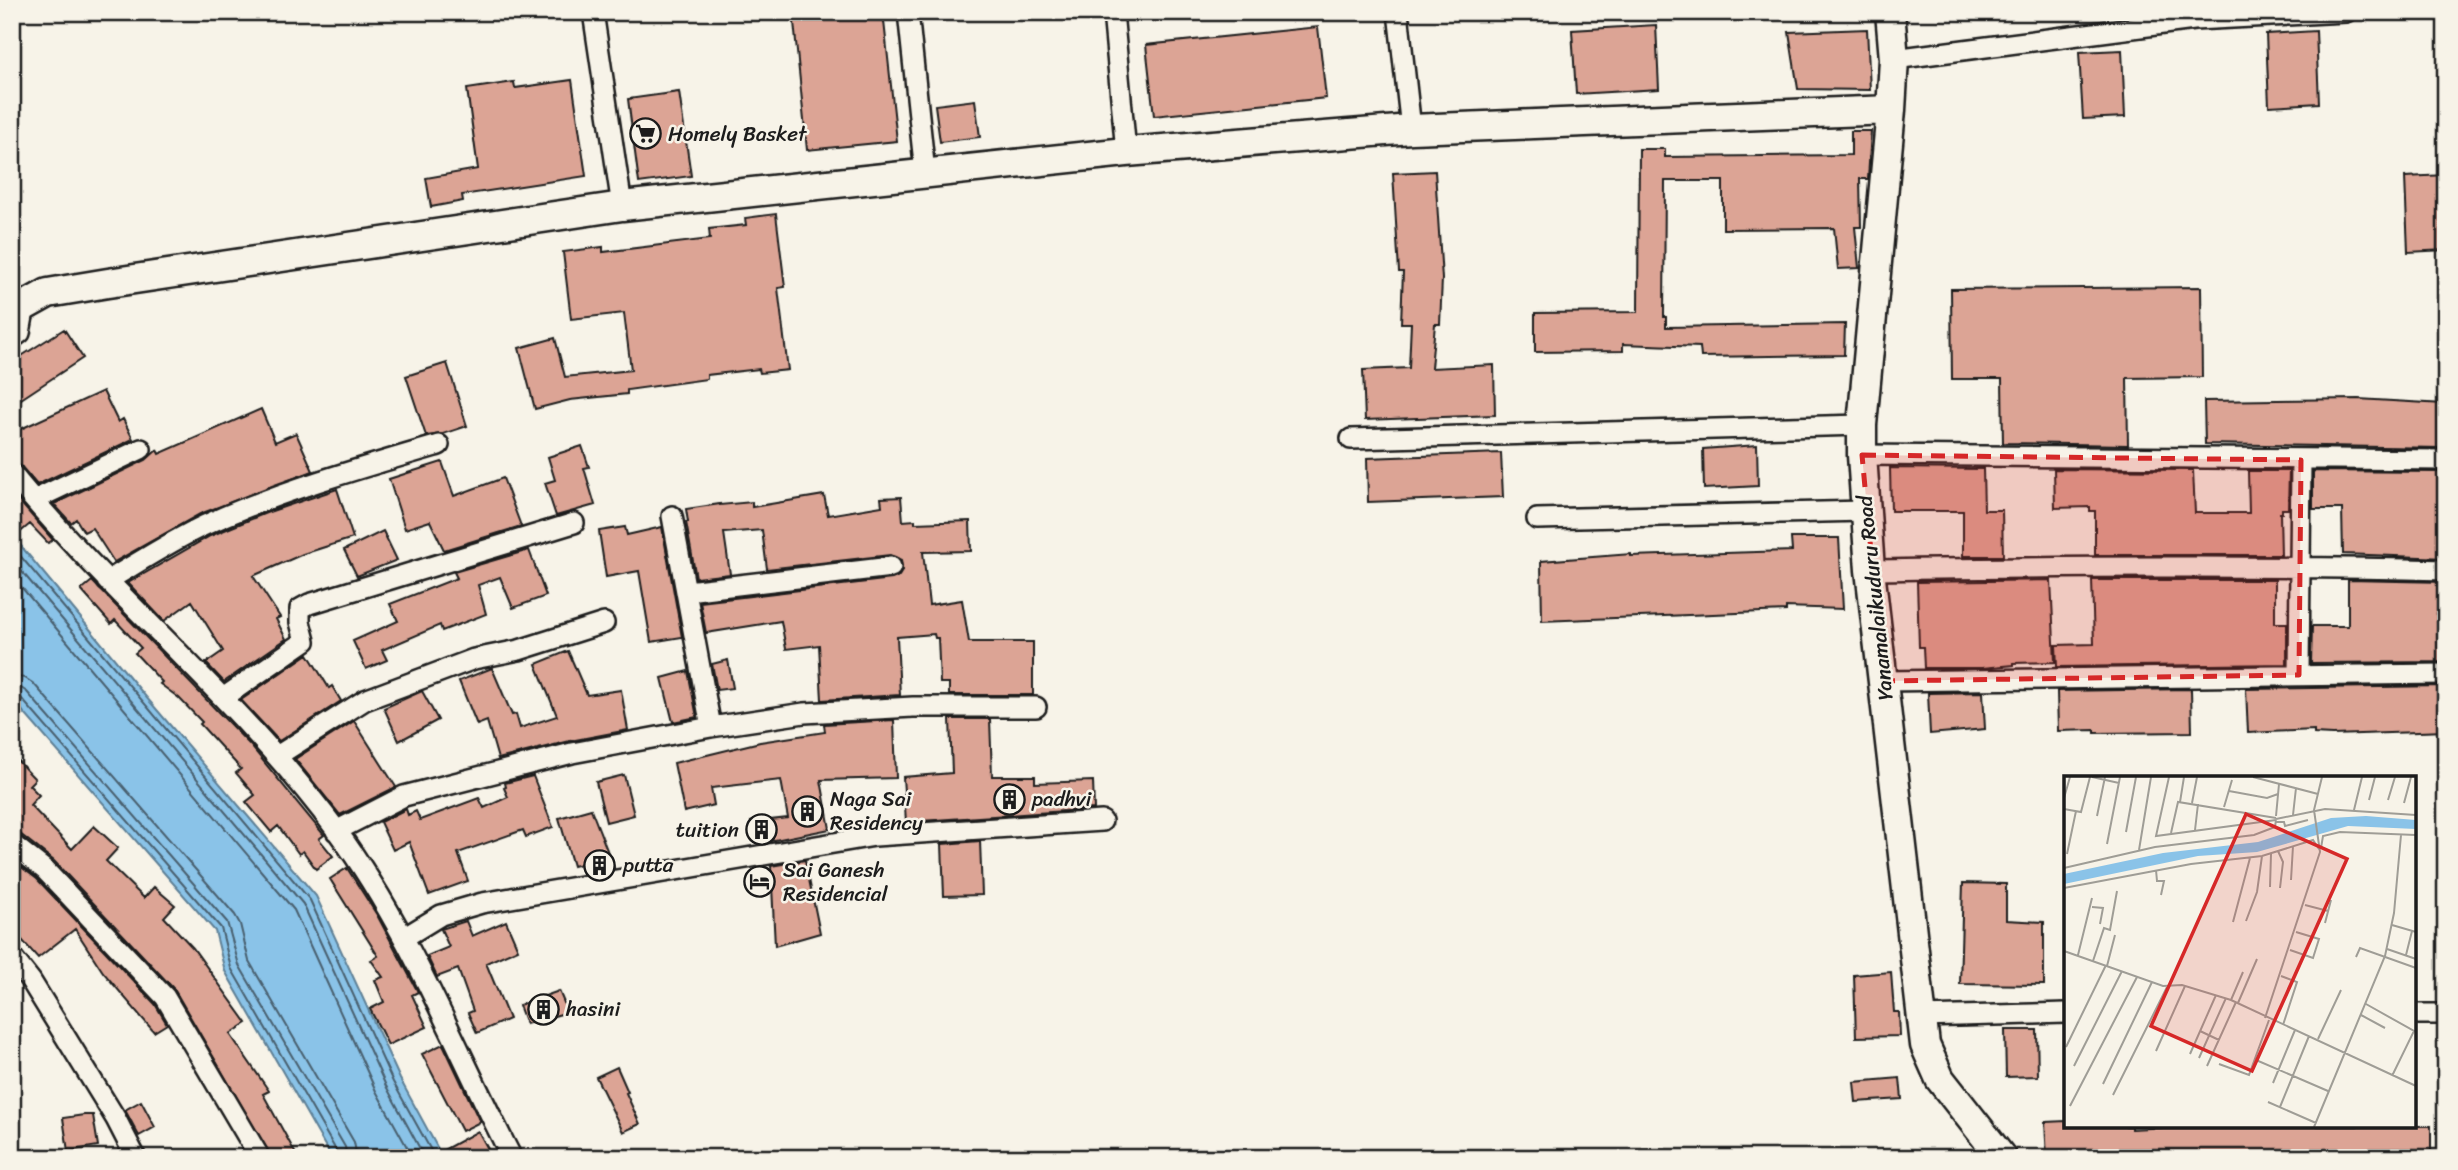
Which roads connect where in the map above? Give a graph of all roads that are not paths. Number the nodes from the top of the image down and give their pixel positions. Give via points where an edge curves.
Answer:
1 (593, 12) edge
2 (908, 12) edge
3 (1113, 12) edge
4 (1398, 12) edge
5 (1890, 12) edge
6 (2343, 12) edge
7 (1894, 59) junction
8 (1891, 110) junction
9 (1411, 129) junction
10 (1126, 152) junction
11 (925, 173) junction
12 (622, 206) junction
13 (16, 307) edge
14 (12, 338) edge
15 (1862, 425) junction
16 (1351, 439) dead end
17 (439, 445) dead end
18 (142, 449) dead end
19 (1862, 455) junction
20 (2301, 460) junction
21 (2446, 460) edge
22 (12, 474) edge
23 (34, 500) junction
24 (1865, 511) junction
25 (672, 516) dead end
26 (1537, 519) dead end
27 (574, 523) dead end
28 (2301, 566) junction
29 (891, 567) dead end
30 (1870, 570) junction
31 (2446, 570) edge
32 (107, 581) junction
33 (687, 591) junction
34 (604, 623) dead end
35 (2446, 674) edge
36 (2299, 675) junction
37 (1883, 681) junction
38 (223, 698) junction
39 (1036, 707) dead end
40 (711, 727) junction
41 (277, 755) junction
42 (1102, 821) dead end
43 (336, 831) junction
44 (12, 844) edge
45 (405, 937) junction
46 (12, 957) edge
47 (2064, 1013) edge
48 (2416, 1014) edge
49 (2446, 1014) edge
50 (1921, 1017) junction
51 (136, 1158) edge
52 (260, 1158) edge
53 (513, 1158) edge
54 (2002, 1158) edge

1 - 12 street
2 - 11 street
3 - 10 street
4 - 9 street
5 - 7 street, Yanamalaikuduru Road
6 - 7 street via 2194,20
7 - 8 street, Yanamalaikuduru Road
8 - 9 street
8 - 15 street, Yanamalaikuduru Road
9 - 10 street
10 - 11 street
11 - 12 street
12 - 13 street via 48,293
13 - 14 street via 20,333
15 - 16 street
15 - 19 street, Yanamalaikuduru Road
17 - 32 street via 313,482 230,515 176,540
18 - 23 street
19 - 20 street
19 - 24 street, Yanamalaikuduru Road
20 - 21 street
20 - 28 street
22 - 23 street
23 - 32 street
24 - 26 street
24 - 30 street, Yanamalaikuduru Road
25 - 33 street
27 - 38 street via 309,604 300,609 305,640
28 - 30 street
28 - 31 street
28 - 36 street
29 - 33 street
30 - 37 street, Yanamalaikuduru Road
32 - 38 street
33 - 40 street
34 - 41 street via 474,659 365,700
35 - 36 street
36 - 37 street
37 - 50 street, Yanamalaikuduru Road
38 - 41 street
39 - 40 street via 804,713
40 - 43 street via 572,754 404,796
41 - 43 street
42 - 45 street via 875,836 482,903 441,915
43 - 45 street
44 - 52 street via 45,870 165,997
45 - 53 street
46 - 51 street
47 - 50 street
48 - 49 street
50 - 54 street, Yanamalaikuduru Road via 1925,1045 1940,1079

